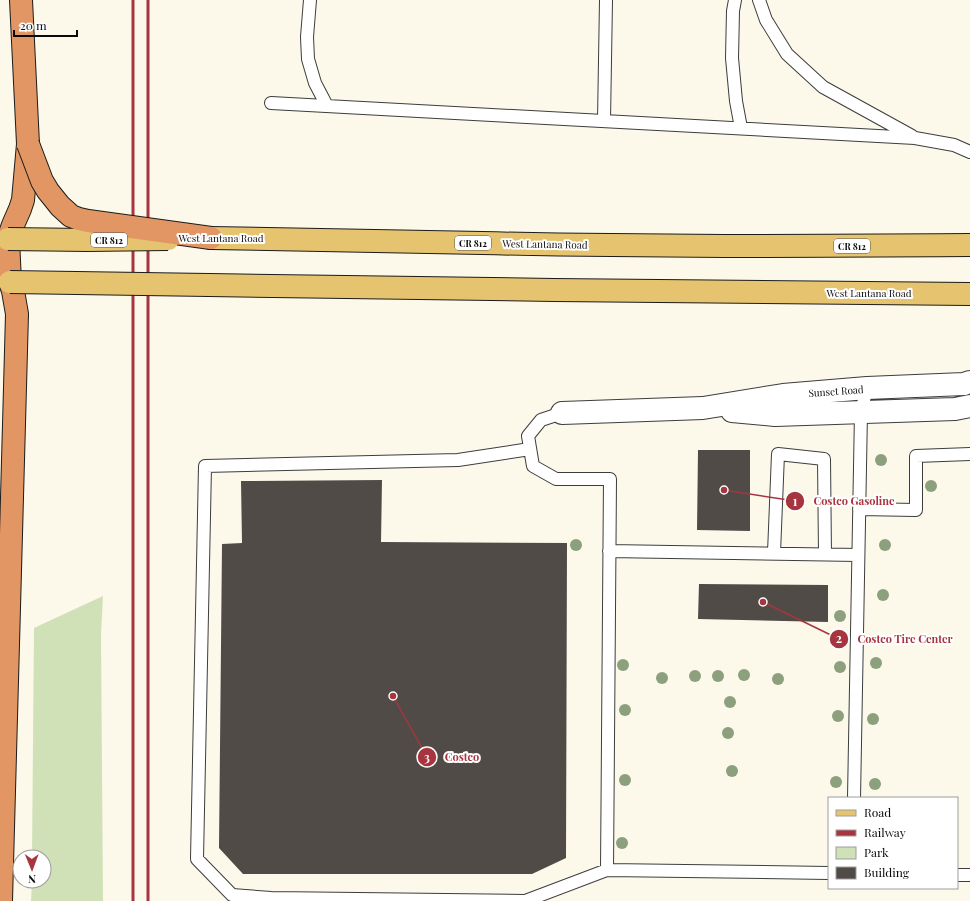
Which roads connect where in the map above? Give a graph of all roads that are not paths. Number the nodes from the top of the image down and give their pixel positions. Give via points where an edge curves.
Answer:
1 (21, 0) edge
2 (310, 0) edge
3 (606, 0) edge
4 (735, 0) edge
5 (759, 0) edge
6 (271, 103) dead end
7 (327, 106) junction
8 (604, 121) junction
9 (741, 128) junction
10 (915, 138) junction
11 (28, 144) junction
12 (970, 152) edge
13 (211, 238) junction
14 (4, 239) edge
15 (970, 245) edge
16 (5, 282) edge
17 (970, 294) edge
18 (970, 382) edge
19 (867, 388) junction
20 (970, 406) edge
21 (703, 408) junction
22 (861, 412) junction
23 (562, 413) joint
24 (530, 449) junction
25 (970, 454) edge
26 (858, 510) junction
27 (609, 551) junction
28 (774, 553) junction
29 (825, 554) junction
30 (858, 555) junction
31 (854, 797) edge
32 (607, 870) junction
33 (828, 873) edge
34 (958, 875) edge
35 (970, 875) edge
36 (1, 901) edge

1 - 11 highway
2 - 7 lane via 308,59 315,83
3 - 8 lane
4 - 9 lane via 732,58
5 - 10 lane via 766,20 787,54 824,87
6 - 7 lane
7 - 8 lane
8 - 9 lane
9 - 10 lane
10 - 12 lane via 954,145
11 - 13 highway, bridge via 42,181 60,206 71,216 88,221
11 - 14 highway, bridge via 23,200
13 - 14 main road, West Lantana Road / CR 812, bridge
13 - 15 main road, West Lantana Road / CR 812 via 734,246
14 - 16 highway
16 - 17 main road, West Lantana Road, bridge
16 - 36 highway via 13,291 17,314
18 - 19 street, Sunset Road
19 - 21 street, Sunset Road via 783,394
19 - 22 lane
20 - 22 street, Sunset Road via 955,409
21 - 22 street, Sunset Road via 775,415
21 - 23 street, Sunset Road
22 - 26 lane
23 - 24 lane via 541,420 528,436
24 - 27 lane via 533,466 556,479 610,480
24 - 32 lane via 458,460 205,466 197,859 232,895 271,898 525,901
25 - 26 lane via 916,456 916,510
26 - 30 lane
27 - 28 lane
27 - 32 lane
28 - 29 lane
28 - 29 lane via 778,454 824,459
29 - 30 lane
30 - 31 lane
32 - 33 lane
34 - 35 lane

